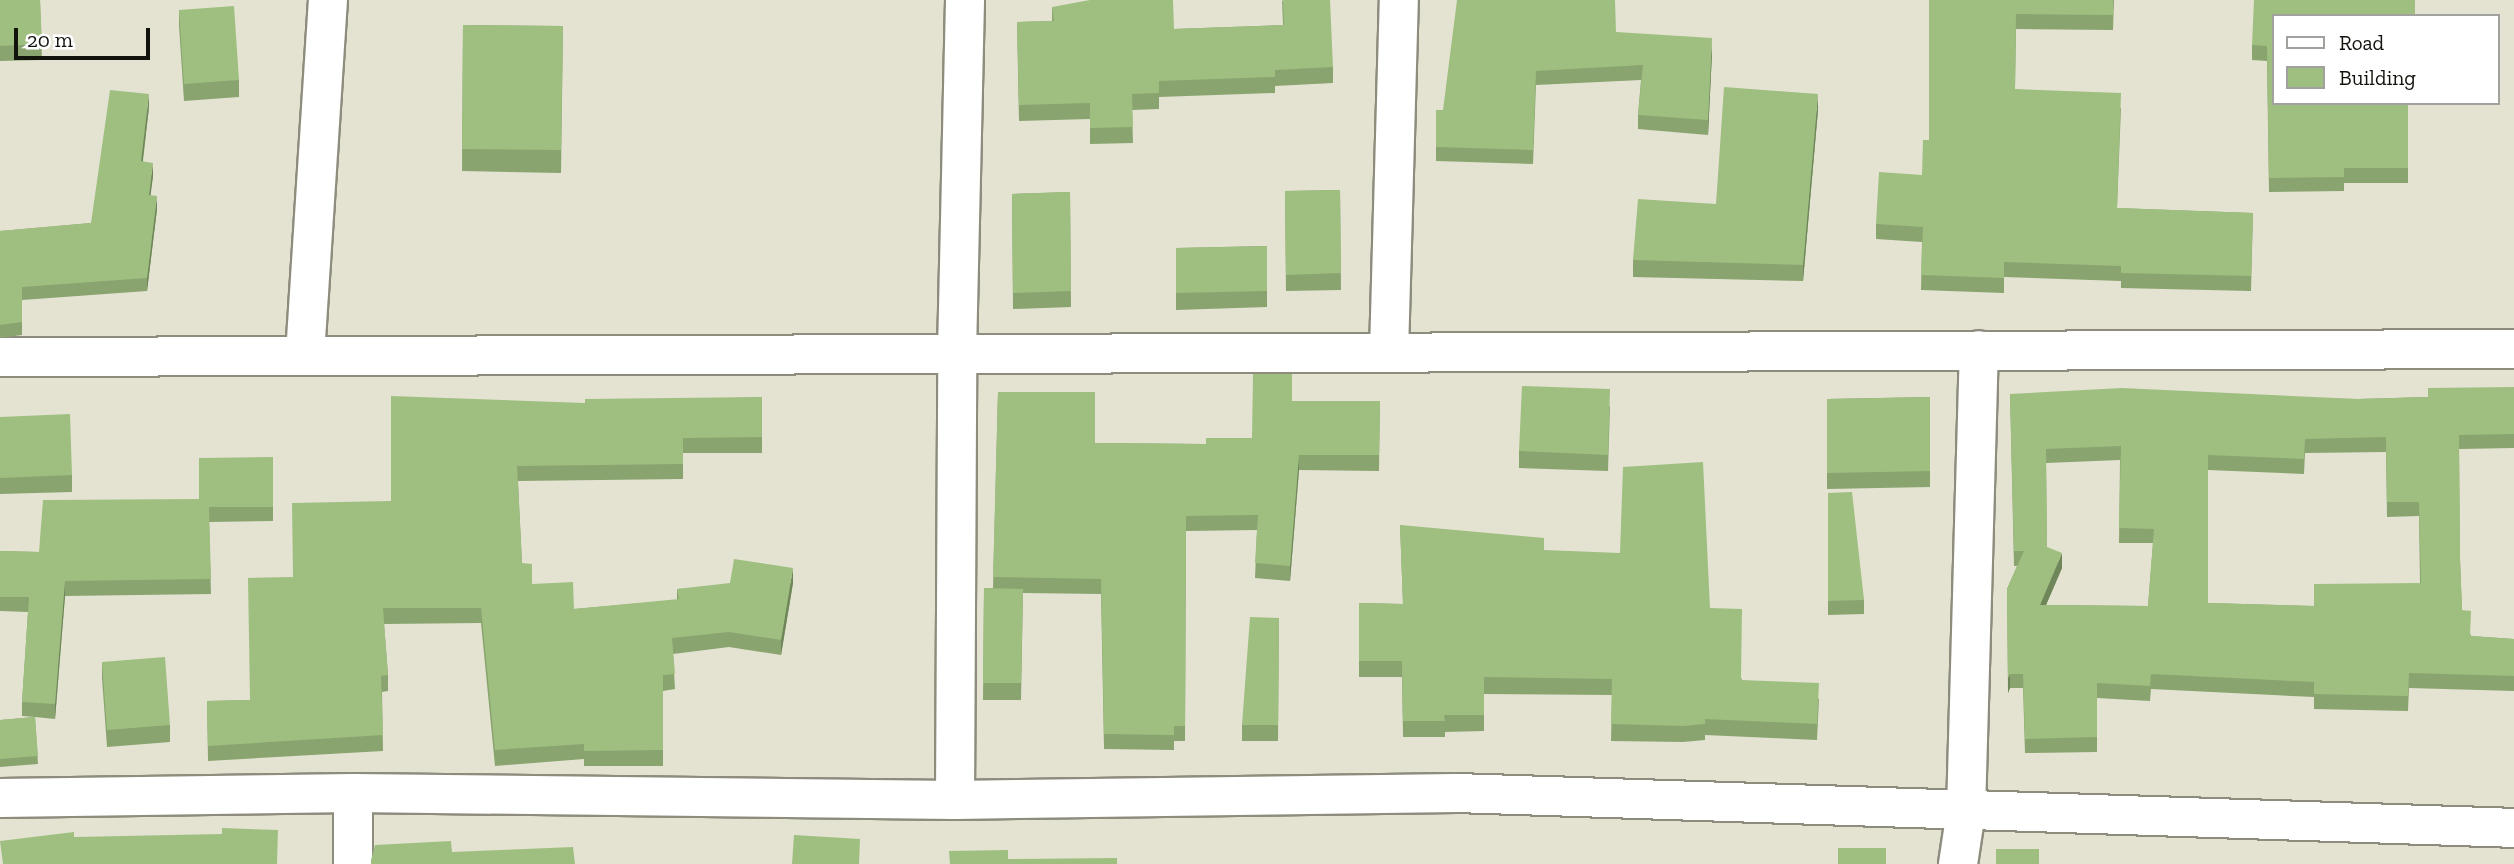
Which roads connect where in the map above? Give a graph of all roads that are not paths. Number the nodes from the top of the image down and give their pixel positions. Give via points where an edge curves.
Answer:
1 (328, 0) edge
2 (965, 0) edge
3 (1399, 0) edge
4 (2514, 349) edge
5 (1979, 350) junction
6 (1389, 352) junction
7 (957, 353) junction
8 (305, 355) junction
9 (0, 357) edge
10 (353, 793) junction
11 (0, 798) edge
12 (955, 800) junction
13 (1966, 811) junction
14 (2514, 828) edge
15 (353, 864) edge
16 (1958, 864) edge

1 - 8 street
2 - 7 street
3 - 6 street
4 - 5 street
5 - 6 street
5 - 13 street
6 - 7 street
7 - 8 street
7 - 12 street
8 - 9 street
10 - 11 street
10 - 12 street
10 - 15 street
12 - 13 street via 1456,793
13 - 14 street
13 - 16 street

